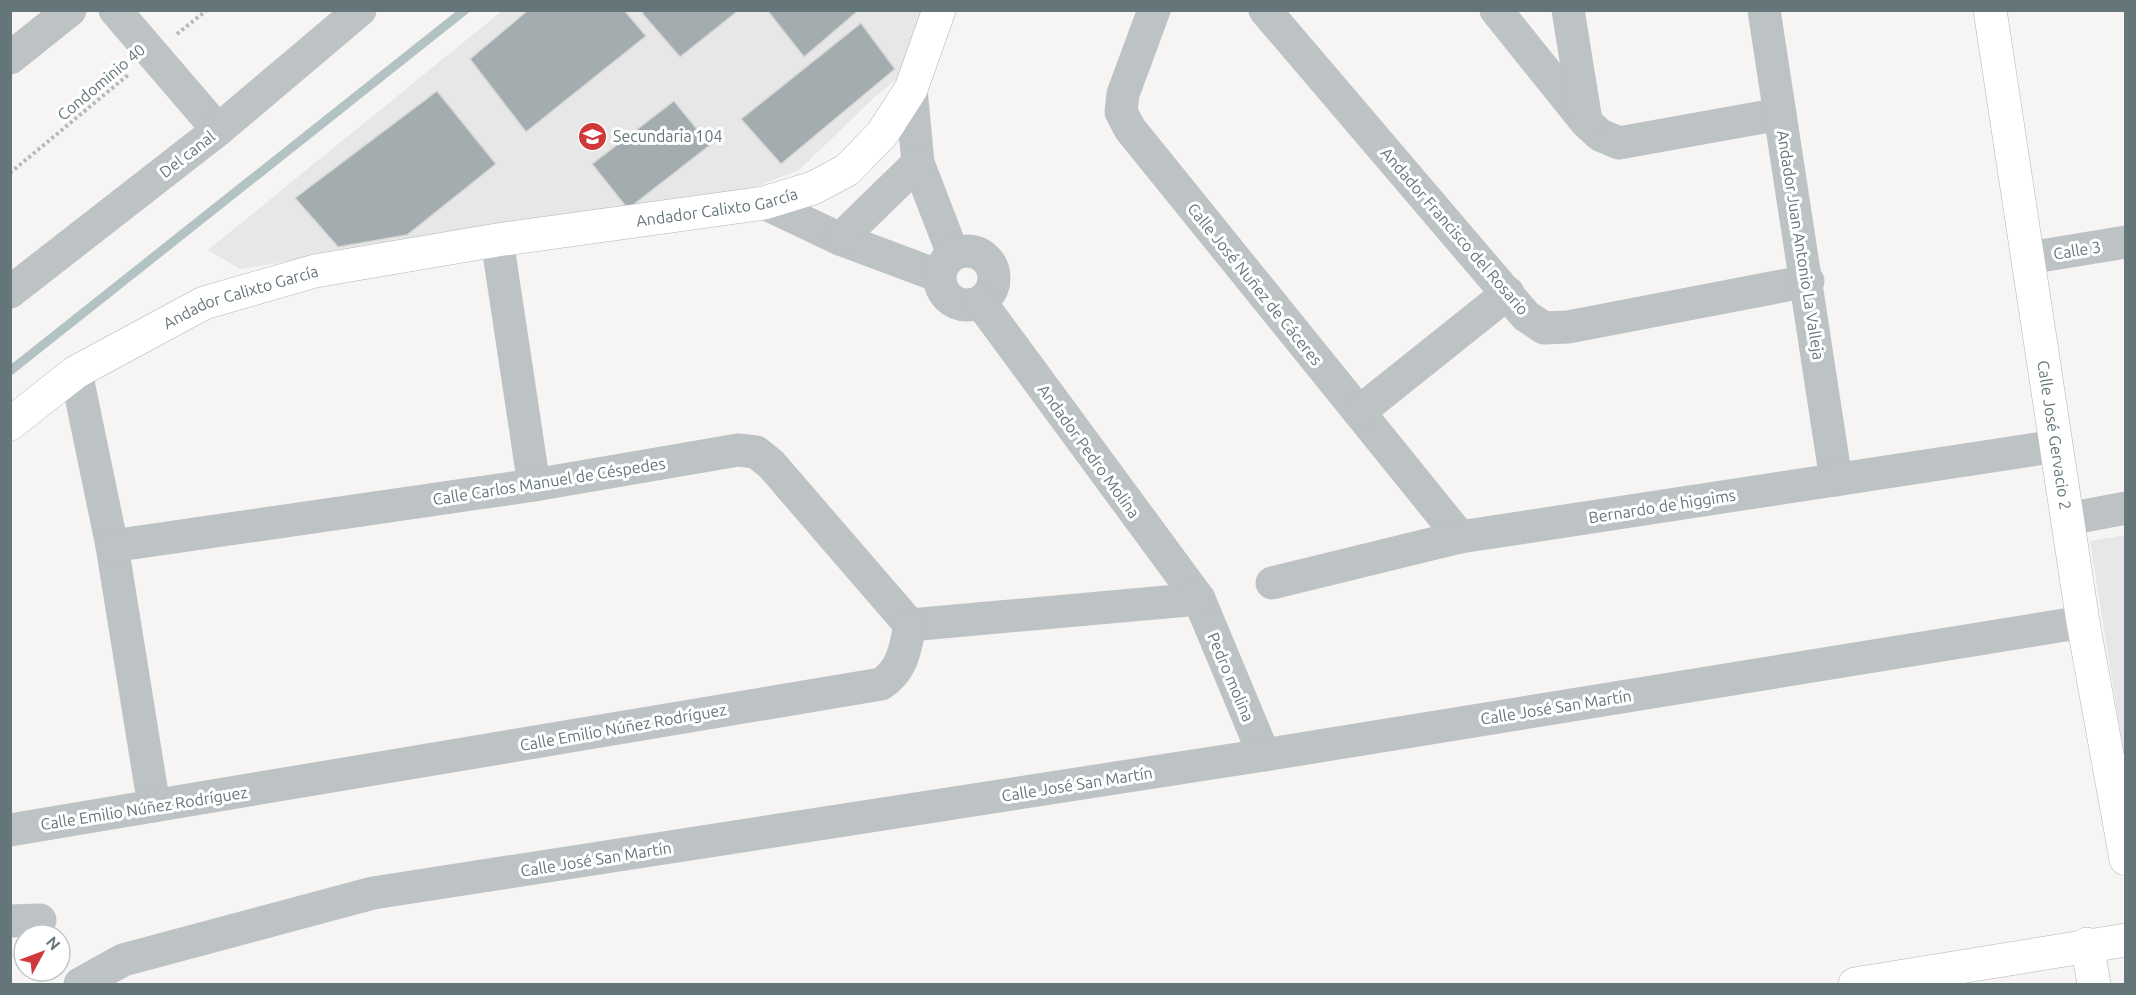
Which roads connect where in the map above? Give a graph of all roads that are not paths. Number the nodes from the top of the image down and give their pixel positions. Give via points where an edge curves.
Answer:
1 (70, 10) edge
2 (115, 10) edge
3 (360, 10) edge
4 (939, 10) edge
5 (1154, 10) edge
6 (1265, 10) edge
7 (1496, 10) edge
8 (1569, 10) edge
9 (1764, 10) edge
10 (1990, 10) edge
11 (10, 58) edge
12 (911, 89) junction
13 (1780, 114) junction
14 (1586, 122) junction
15 (218, 130) junction
16 (918, 163) junction
17 (764, 203) junction
18 (840, 238) junction
19 (497, 240) junction
20 (2126, 242) edge
21 (2028, 258) junction
22 (946, 265) junction
23 (1808, 282) junction
24 (10, 292) edge
25 (1508, 293) junction
26 (981, 303) junction
27 (76, 372) junction
28 (1359, 412) junction
29 (10, 424) edge
30 (2057, 446) junction
31 (1836, 480) junction
32 (534, 485) junction
33 (2126, 508) edge
34 (2068, 519) junction
35 (1460, 537) junction
36 (112, 546) junction
37 (1272, 583) dead end
38 (1199, 599) junction
39 (2083, 622) junction
40 (909, 625) junction
41 (1264, 755) junction
42 (2120, 798) edge
43 (154, 806) junction
44 (10, 830) edge
45 (2126, 859) edge
46 (2126, 940) edge
47 (2087, 944) junction
48 (80, 984) edge
49 (1855, 984) edge
50 (2094, 984) edge

1 - 11 street
2 - 15 street
3 - 15 street, Del canal
4 - 12 street, Andador Calixto García
5 - 28 street, Calle José Nuñez de Cáceres via 1123,94 1121,112 1130,129
6 - 25 street, Andador Francisco del Rosario
7 - 14 street
8 - 14 street
9 - 13 street, Andador Juan Antonio La Valleja
10 - 21 street, Calle José Gervacio 2
12 - 16 street
12 - 17 street, Andador Calixto García via 882,134 847,170 813,188
13 - 14 street via 1619,142 1600,135
13 - 23 street, Andador Juan Antonio La Valleja
15 - 24 street, Del canal
16 - 18 street
16 - 22 street
17 - 18 street
17 - 19 street, Andador Calixto García
18 - 22 street
19 - 27 street, Andador Calixto García via 315,271 204,303
19 - 32 street
20 - 21 street, Calle 3
21 - 30 street, Calle José Gervacio 2
22 - 26 street via 945,295 961,305
22 - 26 street via 970,251 986,258 994,273 992,290
23 - 25 street, Andador Francisco del Rosario via 1568,327 1544,328 1526,316
23 - 31 street, Andador Juan Antonio La Valleja
25 - 28 street
26 - 38 street, Andador Pedro Molina
27 - 29 street, Andador Calixto García
27 - 36 street
28 - 35 street, Calle José Nuñez de Cáceres
30 - 31 street, Bernardo de higgims
30 - 34 street, Calle José Gervacio 2
31 - 35 street, Bernardo de higgims
32 - 36 street, Calle Carlos Manuel de Céspedes
32 - 40 street, Calle Carlos Manuel de Céspedes via 738,450 756,452 771,464
33 - 34 street
34 - 39 street, Calle José Gervacio 2
35 - 37 street, Bernardo de higgims
36 - 43 street
38 - 40 street
38 - 41 street, Pedro molina
39 - 41 street, Calle José San Martín
39 - 42 street, Calle José Gervacio 2
40 - 43 street, Calle Emilio Núñez Rodríguez via 902,662 893,676 881,684
41 - 48 street, Calle José San Martín via 373,893 123,960
42 - 45 street, Calle José Gervacio 2
43 - 44 street, Calle Emilio Núñez Rodríguez
46 - 47 street
47 - 49 street
47 - 50 street

